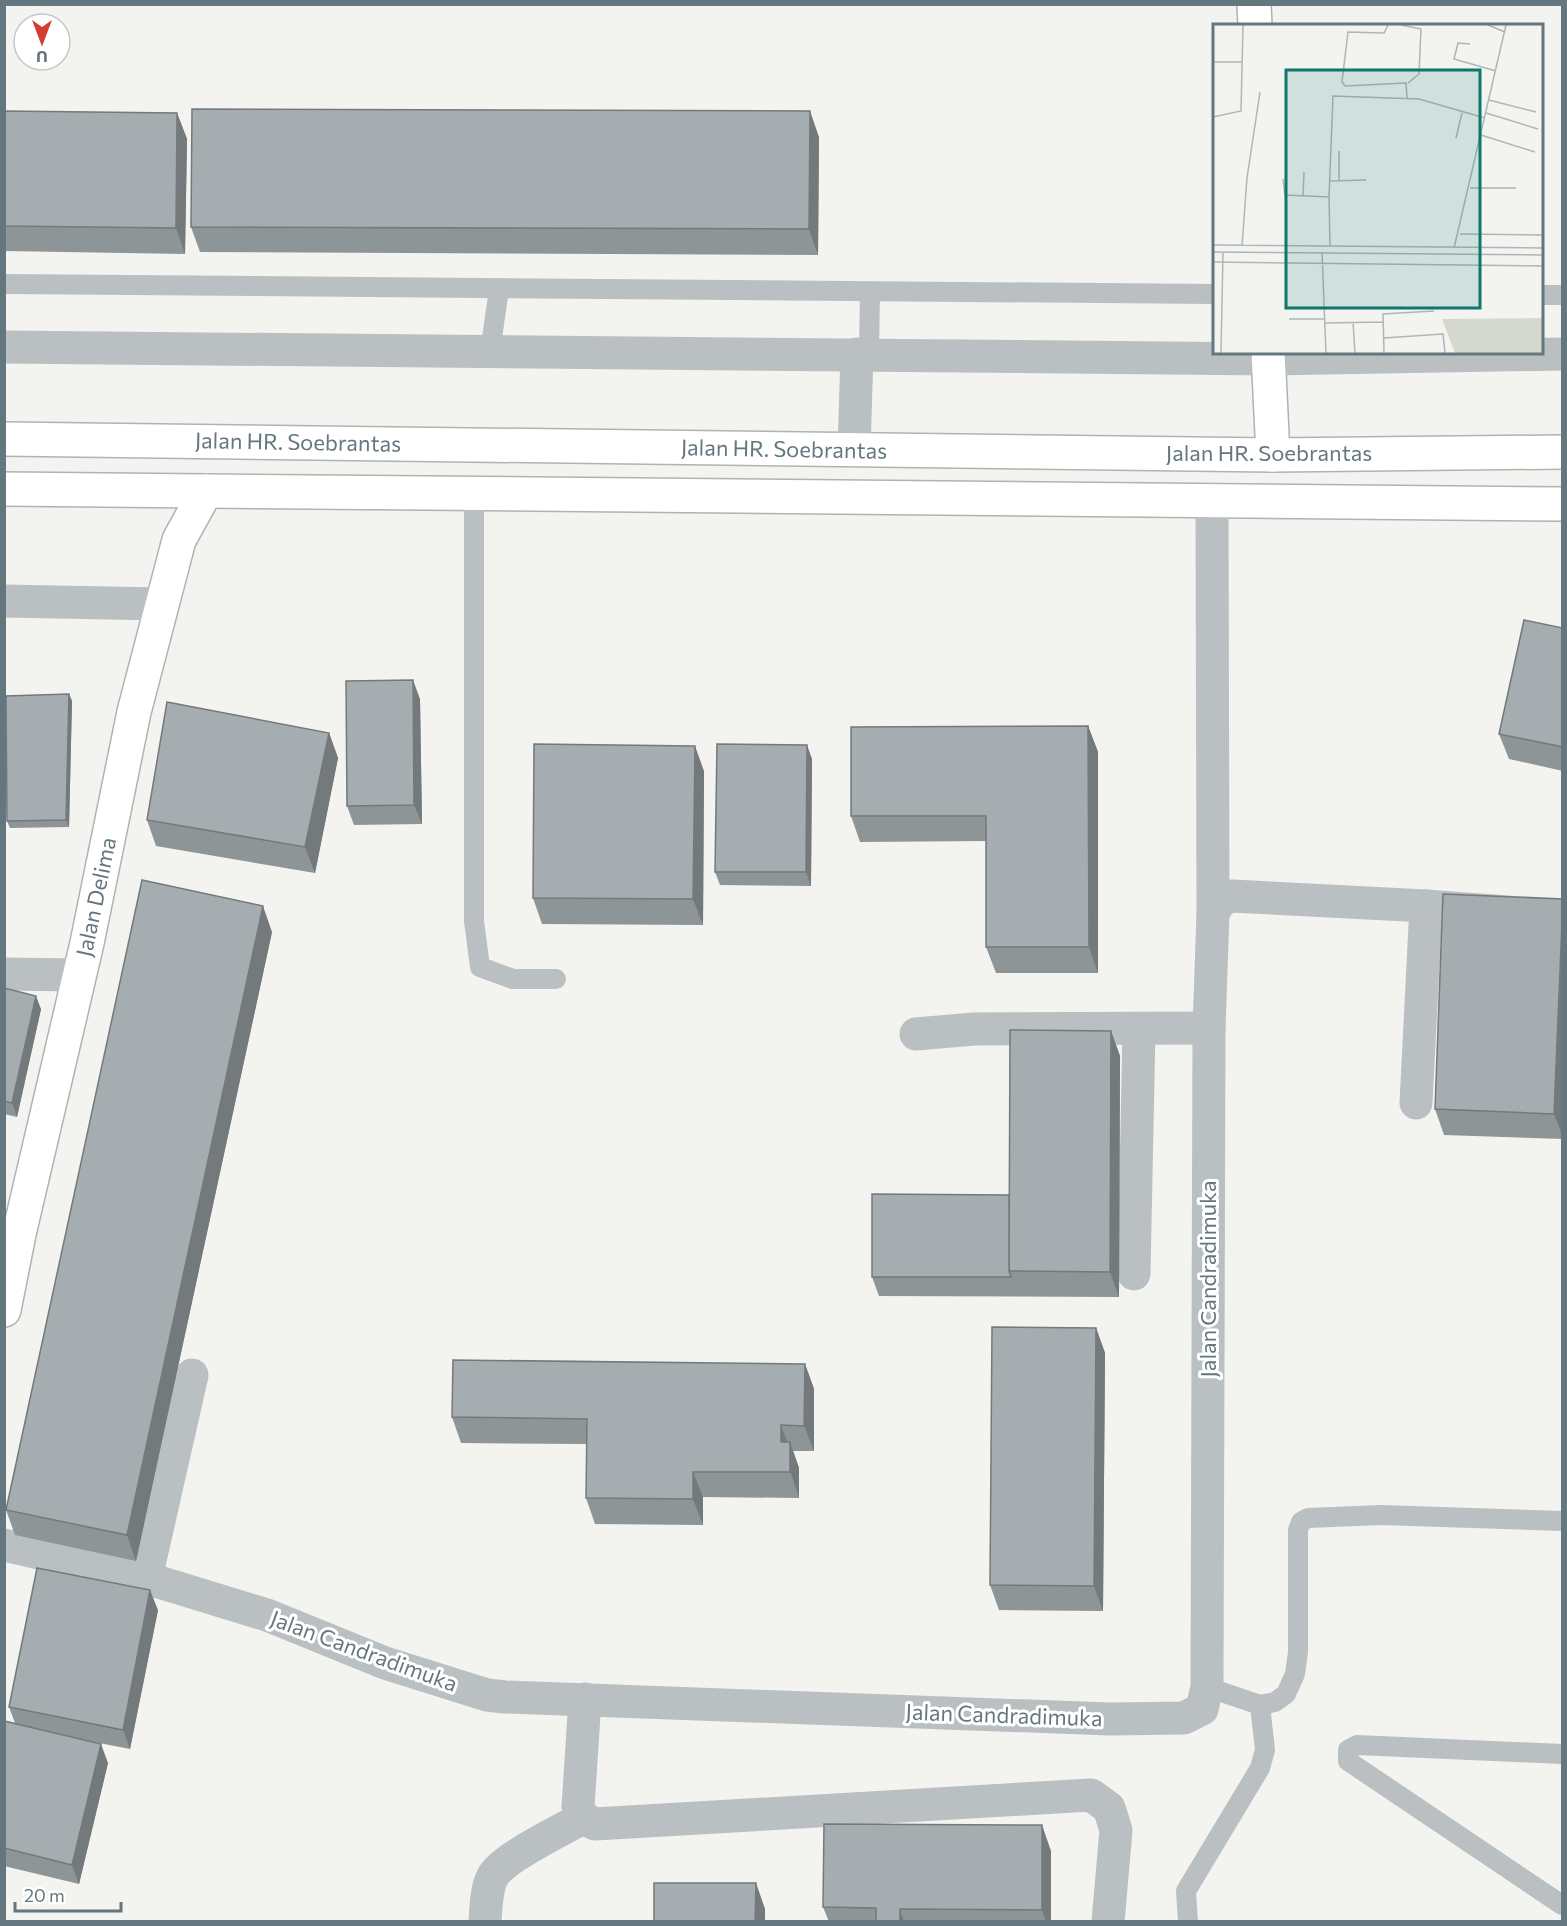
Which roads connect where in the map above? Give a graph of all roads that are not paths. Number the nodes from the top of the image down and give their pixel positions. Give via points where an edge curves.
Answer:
1 (1254, 4) edge
2 (1255, 24) edge
3 (4, 284) edge
4 (499, 289) junction
5 (870, 292) junction
6 (1213, 294) edge
7 (1543, 295) edge
8 (1563, 295) edge
9 (4, 347) edge
10 (490, 352) junction
11 (863, 354) junction
12 (1563, 354) edge
13 (1268, 356) edge
14 (4, 438) edge
15 (854, 450) junction
16 (1563, 452) edge
17 (1273, 455) junction
18 (4, 489) edge
19 (206, 491) junction
20 (474, 494) junction
21 (1212, 500) junction
22 (1563, 504) edge
23 (4, 601) edge
24 (162, 604) junction
25 (1223, 904) junction
26 (1426, 906) junction
27 (1563, 916) edge
28 (4, 974) edge
29 (79, 975) junction
30 (556, 979) dead end
31 (1209, 1028) junction
32 (1139, 1029) junction
33 (916, 1034) dead end
34 (1416, 1103) dead end
35 (1134, 1274) dead end
36 (4, 1310) edge
37 (192, 1375) dead end
38 (1563, 1521) edge
39 (4, 1545) edge
40 (146, 1578) junction
41 (1207, 1688) junction
42 (585, 1699) junction
43 (1260, 1705) junction
44 (1563, 1754) edge
45 (583, 1818) junction
46 (1563, 1905) edge
47 (485, 1922) edge
48 (1108, 1922) edge
49 (1188, 1922) edge

1 - 2 main road
3 - 4 lane
4 - 5 lane
4 - 10 lane
5 - 6 lane
5 - 11 lane
7 - 8 lane
9 - 10 street
10 - 11 street
11 - 13 street
11 - 15 street
12 - 13 street
13 - 17 main road
14 - 15 main road, Jalan HR. Soebrantas
15 - 17 main road, Jalan HR. Soebrantas
16 - 17 main road, Jalan HR. Soebrantas
18 - 19 main road, Jalan HR. Soebrantas
19 - 20 main road, Jalan HR. Soebrantas
19 - 24 main road, Jalan Delima via 179,540
20 - 21 main road, Jalan HR. Soebrantas
20 - 30 lane via 474,921 480,968 513,979
21 - 22 main road, Jalan HR. Soebrantas
21 - 25 street, Jalan Candradimuka
23 - 24 street
24 - 29 main road, Jalan Delima via 134,712
25 - 26 street
25 - 31 street, Jalan Candradimuka
26 - 27 street
26 - 34 street
28 - 29 street
29 - 36 main road, Jalan Delima
31 - 32 street
31 - 41 street, Jalan Candradimuka
32 - 33 street via 974,1029
32 - 35 street
37 - 40 street
38 - 43 lane via 1381,1515 1308,1518 1301,1522 1295,1674 1286,1694 1275,1702
39 - 40 street, Jalan Candradimuka
40 - 42 street, Jalan Candradimuka via 267,1615 385,1663 487,1695
41 - 42 street, Jalan Candradimuka via 1202,1709 1184,1718 1110,1719
41 - 43 lane
42 - 45 street via 578,1807
43 - 49 lane via 1265,1750 1260,1768 1185,1891
44 - 46 lane via 1357,1745 1348,1750 1348,1761
45 - 47 street via 504,1864 493,1876
45 - 48 street via 595,1824 1091,1795 1109,1808 1116,1830

